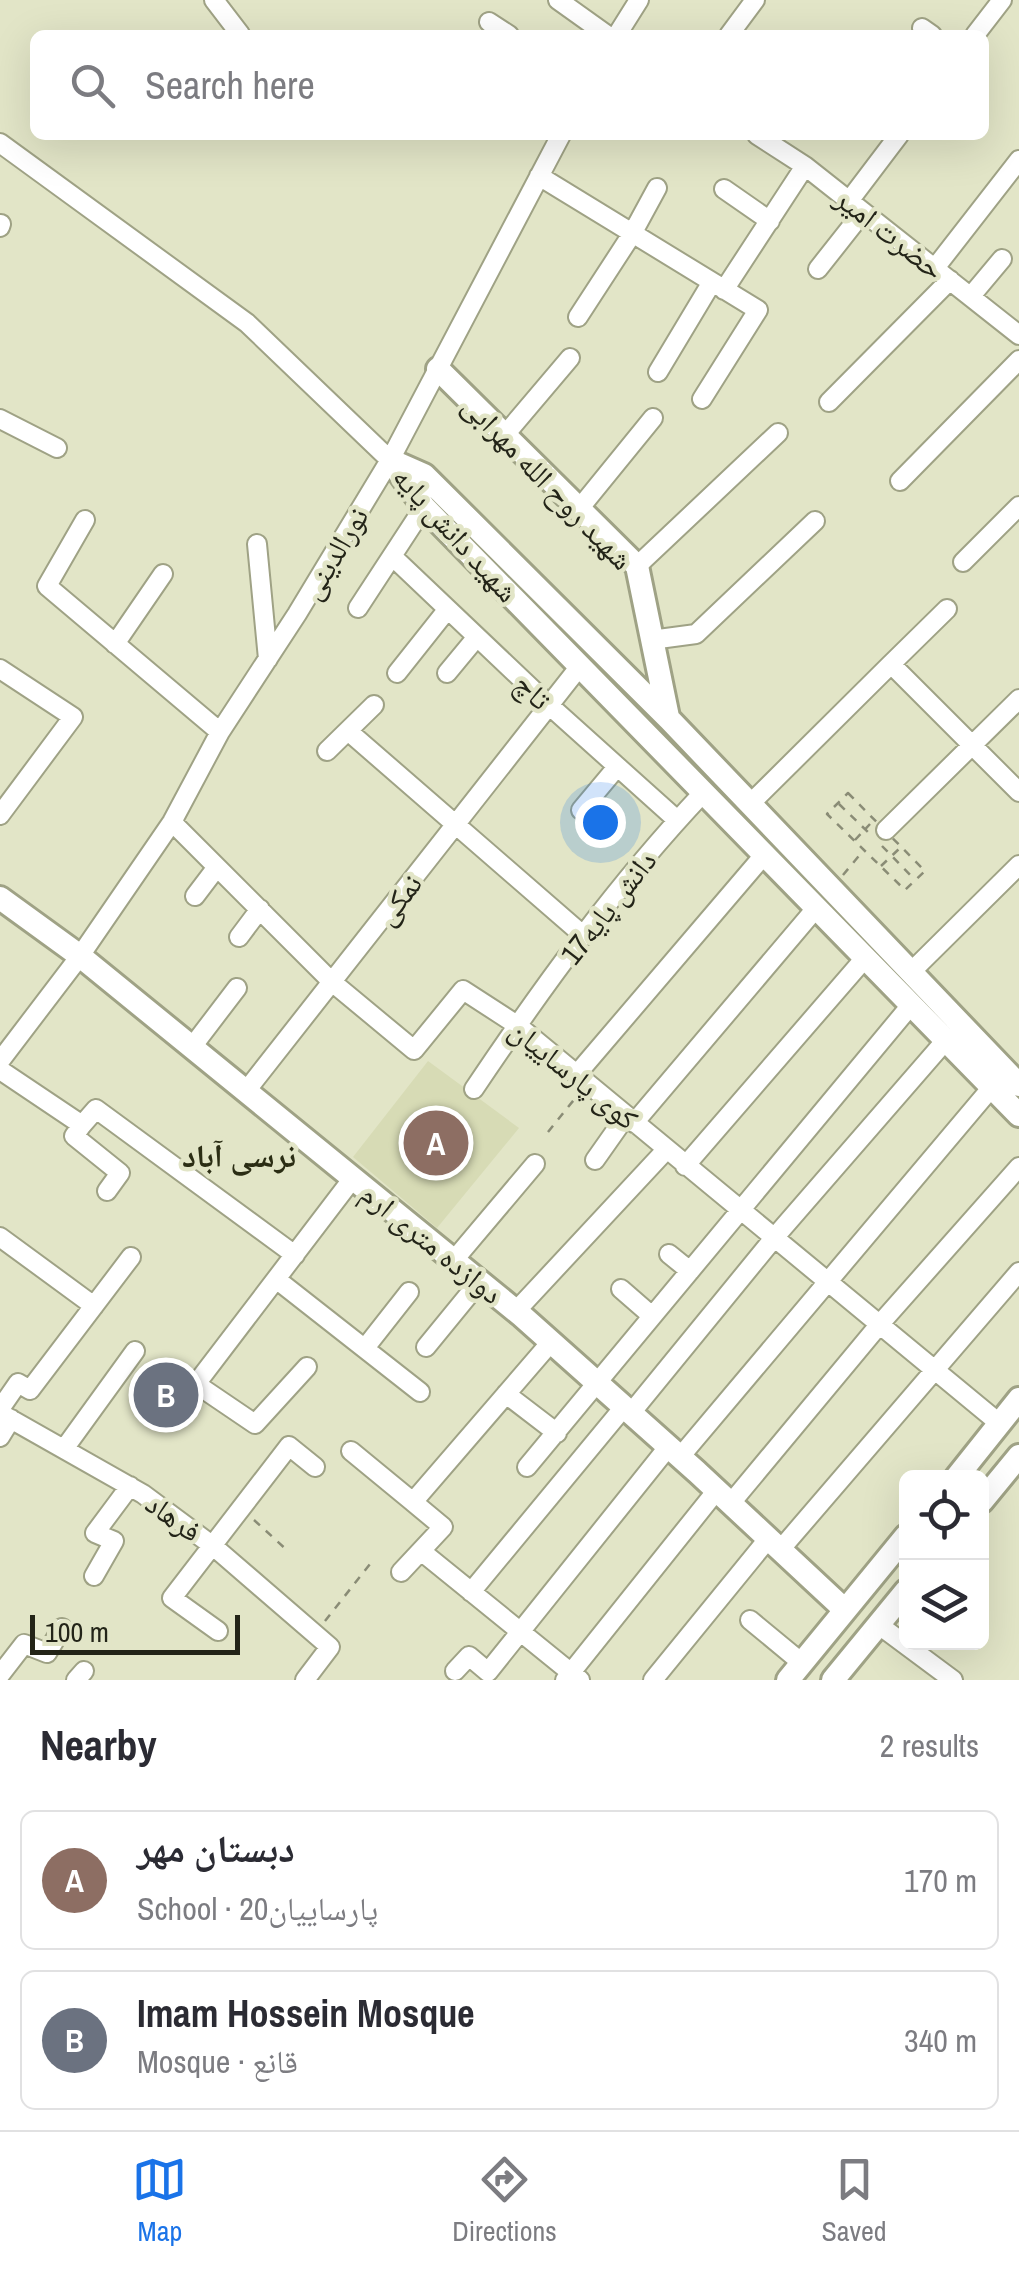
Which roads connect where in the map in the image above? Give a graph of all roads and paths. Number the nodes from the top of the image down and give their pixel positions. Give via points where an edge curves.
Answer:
1 (214, 0) edge
2 (558, 0) edge
3 (639, 0) edge
4 (756, 0) edge
5 (1002, 0) edge
6 (489, 22) dead end
7 (237, 30) edge
8 (501, 30) edge
9 (600, 30) edge
10 (619, 30) edge
11 (733, 30) edge
12 (979, 30) edge
13 (558, 140) edge
14 (765, 140) edge
15 (896, 140) edge
16 (0, 143) edge
17 (1019, 160) edge
18 (806, 166) junction
19 (538, 176) junction
20 (657, 188) dead end
21 (724, 189) dead end
22 (856, 206) junction
23 (770, 221) junction
24 (632, 234) junction
25 (1002, 260) dead end
26 (818, 268) dead end
27 (935, 268) junction
28 (950, 280) junction
29 (718, 286) junction
30 (970, 296) junction
31 (578, 317) dead end
32 (1019, 334) edge
33 (570, 358) dead end
34 (1019, 360) edge
35 (438, 370) junction
36 (658, 372) dead end
37 (702, 399) dead end
38 (829, 402) dead end
39 (652, 418) dead end
40 (2, 424) edge
41 (778, 433) dead end
42 (504, 436) junction
43 (56, 448) dead end
44 (390, 460) junction
45 (900, 481) dead end
46 (1019, 506) edge
47 (424, 507) junction
48 (579, 509) junction
49 (85, 520) dead end
50 (815, 520) dead end
51 (257, 544) dead end
52 (393, 557) junction
53 (963, 562) dead end
54 (636, 566) junction
55 (163, 574) dead end
56 (358, 608) dead end
57 (946, 609) dead end
58 (446, 610) junction
59 (476, 638) junction
60 (650, 640) junction
61 (116, 644) junction
62 (268, 659) junction
63 (891, 664) junction
64 (580, 666) junction
65 (0, 669) edge
66 (397, 673) dead end
67 (447, 674) dead end
68 (1019, 699) edge
69 (374, 706) dead end
70 (550, 706) junction
71 (669, 720) junction
72 (348, 731) junction
73 (220, 732) junction
74 (650, 738) junction
75 (972, 745) junction
76 (327, 751) dead end
77 (617, 767) junction
78 (704, 792) junction
79 (1019, 792) edge
80 (750, 804) junction
81 (581, 810) dead end
82 (0, 815) edge
83 (678, 820) junction
84 (172, 822) junction
85 (456, 825) junction
86 (880, 825) joint
87 (854, 841) dead end
88 (901, 846) dead end
89 (764, 855) junction
90 (1019, 865) edge
91 (217, 866) junction
92 (880, 866) dead end
93 (195, 896) dead end
94 (0, 898) edge
95 (817, 907) junction
96 (260, 909) junction
97 (584, 936) junction
98 (238, 937) dead end
99 (80, 956) junction
100 (866, 958) junction
101 (911, 972) junction
102 (332, 982) junction
103 (238, 988) dead end
104 (911, 1005) junction
105 (517, 1025) junction
106 (946, 1040) junction
107 (192, 1047) junction
108 (0, 1061) edge
109 (0, 1070) edge
110 (1009, 1076) edge
111 (582, 1078) junction
112 (474, 1089) dead end
113 (246, 1090) junction
114 (1019, 1115) edge
115 (630, 1120) junction
116 (82, 1125) junction
117 (548, 1132) dead end
118 (666, 1150) junction
119 (594, 1160) dead end
120 (534, 1164) dead end
121 (685, 1166) junction
122 (1019, 1167) edge
123 (353, 1178) junction
124 (106, 1190) dead end
125 (740, 1210) junction
126 (0, 1237) edge
127 (774, 1238) junction
128 (670, 1254) dead end
129 (295, 1255) junction
130 (131, 1257) dead end
131 (454, 1260) junction
132 (690, 1271) junction
133 (1019, 1272) edge
134 (276, 1280) junction
135 (480, 1281) junction
136 (826, 1282) junction
137 (622, 1289) dead end
138 (409, 1292) dead end
139 (94, 1306) junction
140 (516, 1312) junction
141 (652, 1316) junction
142 (879, 1325) junction
143 (551, 1342) junction
144 (426, 1346) dead end
145 (366, 1348) junction
146 (136, 1352) dead end
147 (307, 1367) dead end
148 (934, 1370) junction
149 (599, 1384) junction
150 (420, 1392) dead end
151 (506, 1394) junction
152 (1019, 1400) edge
153 (628, 1410) junction
154 (4, 1414) edge
155 (999, 1423) junction
156 (557, 1433) junction
157 (0, 1437) edge
158 (64, 1448) junction
159 (351, 1451) dead end
160 (675, 1452) junction
161 (1019, 1456) edge
162 (315, 1467) dead end
163 (527, 1467) dead end
164 (962, 1470) edge
165 (130, 1486) junction
166 (989, 1492) edge
167 (724, 1497) junction
168 (413, 1502) junction
169 (242, 1509) junction
170 (774, 1544) junction
171 (899, 1544) edge
172 (213, 1546) junction
173 (421, 1551) junction
174 (290, 1552) dead end
175 (374, 1560) dead end
176 (401, 1572) dead end
177 (94, 1576) dead end
178 (471, 1592) junction
179 (899, 1600) edge
180 (845, 1610) junction
181 (750, 1620) dead end
182 (878, 1625) junction
183 (62, 1628) dead end
184 (218, 1631) dead end
185 (522, 1633) junction
186 (314, 1634) junction
187 (455, 1671) dead end
188 (795, 1671) edge
189 (0, 1676) edge
190 (572, 1677) edge
191 (310, 1678) edge
192 (652, 1680) edge
193 (833, 1680) edge
194 (953, 1680) edge

1 - 7 street
2 - 9 street
3 - 10 street
4 - 11 street
5 - 12 street
6 - 8 street
13 - 19 street, نورالدینی
14 - 18 street, حضرت امیر
15 - 22 street
16 - 44 street via 246,323
17 - 27 street
18 - 22 street, حضرت امیر
18 - 23 street
19 - 24 street
19 - 35 street, نورالدینی
20 - 24 street
21 - 23 street
22 - 26 street
22 - 27 street, حضرت امیر
23 - 29 street
24 - 29 street
24 - 31 street
25 - 30 street
27 - 28 street, حضرت امیر
28 - 30 street, حضرت امیر
28 - 38 street
29 - 36 street
29 - 37 street via 758,310
30 - 32 street, حضرت امیر
33 - 42 street
34 - 45 street
35 - 42 street, شهید روح الله مهرابی
35 - 44 street, نورالدینی
39 - 48 street
40 - 43 street
41 - 54 street
42 - 48 street, شهید روح الله مهرابی
44 - 47 street, شهید دانش پایه
44 - 62 street, نورالدینی
44 - 71 street, شهید دانش پایه via 424,475
46 - 53 street
47 - 52 street
47 - 64 street, شهید دانش پایه
48 - 54 street, شهید روح الله مهرابی
49 - 61 street via 46,586
50 - 60 street via 696,634
51 - 62 street
52 - 56 street
52 - 58 street, تاچ
54 - 60 street, شهید روح الله مهرابی
55 - 61 street
57 - 63 street
58 - 59 street, تاچ
58 - 66 street
59 - 67 street
59 - 70 street, تاچ
60 - 71 street, شهید روح الله مهرابی
61 - 73 street
62 - 73 street, نورالدینی
63 - 75 street
63 - 80 street
64 - 70 street, نمکی
64 - 74 street, شهید دانش پایه
65 - 82 street via 73,717
68 - 75 street
69 - 72 street
70 - 77 street, تاچ
70 - 85 street, نمکی
71 - 74 street
71 - 80 street, شهید دانش پایه
72 - 76 street
72 - 85 street
73 - 84 street, نورالدینی
74 - 78 street, شهید دانش پایه
75 - 79 street
75 - 86 street
77 - 81 street
77 - 83 street, تاچ
78 - 83 street, دانش پایه17
78 - 89 street, شهید دانش پایه
80 - 101 street, شهید دانش پایه
83 - 97 street, دانش پایه17
84 - 91 street, کوی پارساییان
84 - 99 street, نورالدینی
85 - 97 street
85 - 102 street, نمکی
86 - 87 path
88 - 92 path
89 - 95 street, شهید دانش پایه
89 - 111 street
90 - 101 street
91 - 93 street
91 - 96 street, کوی پارساییان
94 - 99 street, دوازده متری ارم
95 - 100 street, شهید دانش پایه
95 - 115 street
96 - 98 street
96 - 102 street, کوی پارساییان
97 - 105 street, دانش پایه17
99 - 107 street, دوازده متری ارم
99 - 108 street, نورالدینی
100 - 104 street, شهید دانش پایه
100 - 121 street
101 - 110 street, شهید دانش پایه
102 - 105 street, کوی پارساییان via 414,1050 463,990
102 - 113 street, نمکی
103 - 107 street
104 - 106 street, شهید دانش پایه
104 - 125 street
105 - 111 street, کوی پارساییان
105 - 112 street, دانش پایه17
106 - 110 street, شهید دانش پایه
106 - 127 street
107 - 113 street, دوازده متری ارم
109 - 116 street
110 - 114 street, شهید دانش پایه
110 - 136 street
111 - 115 street, کوی پارساییان
111 - 117 path
113 - 123 street, دوازده متری ارم
115 - 118 street, کوی پارساییان
115 - 119 street
116 - 124 street via 74,1136 120,1174
116 - 129 street via 96,1110
118 - 121 street, کوی پارساییان
118 - 140 street
120 - 131 street
121 - 125 street, کوی پارساییان
122 - 142 street
123 - 129 street
123 - 131 street, دوازده متری ارم
125 - 127 street, کوی پارساییان
125 - 132 street
126 - 139 street
127 - 136 street, کوی پارساییان
127 - 153 street
128 - 132 street
129 - 134 street
130 - 139 street
131 - 135 street, دوازده متری ارم
132 - 141 street
133 - 148 street
134 - 145 street
134 - 147 street via 196,1384 255,1424
135 - 140 street, دوازده متری ارم
135 - 144 street
136 - 142 street, کوی پارساییان
136 - 160 street
137 - 141 street
138 - 145 street
139 - 154 street via 30,1390 18,1383
140 - 143 street, دوازده متری ارم
141 - 149 street
142 - 148 street, کوی پارساییان
142 - 167 street
143 - 149 street, دوازده متری ارم
143 - 151 street
145 - 150 street
146 - 158 street
148 - 155 street, کوی پارساییان
148 - 170 street
149 - 153 street, دوازده متری ارم
149 - 156 street
151 - 156 street
151 - 168 street
152 - 155 street
153 - 160 street, دوازده متری ارم
153 - 178 street
154 - 157 street
154 - 158 street, فرهاد
155 - 164 street
156 - 163 street
158 - 165 street, فرهاد
159 - 168 street
160 - 167 street, دوازده متری ارم
160 - 185 street
161 - 166 street
162 - 169 street via 289,1446
165 - 172 street, فرهاد
165 - 177 street via 95,1533 114,1542
167 - 170 street, دوازده متری ارم
167 - 190 street
168 - 173 street via 442,1528
169 - 172 street
169 - 174 path
170 - 180 street, دوازده متری ارم
170 - 192 street
171 - 180 street
172 - 184 street via 172,1598
172 - 186 street, فرهاد
173 - 176 street
173 - 178 street
175 - 186 path
178 - 185 street
179 - 182 street
180 - 188 street
181 - 188 street
182 - 193 street
182 - 194 street
183 - 189 street via 47,1653 24,1644
185 - 187 street via 488,1672 469,1656
185 - 190 street
186 - 191 street, فرهاد via 330,1647

